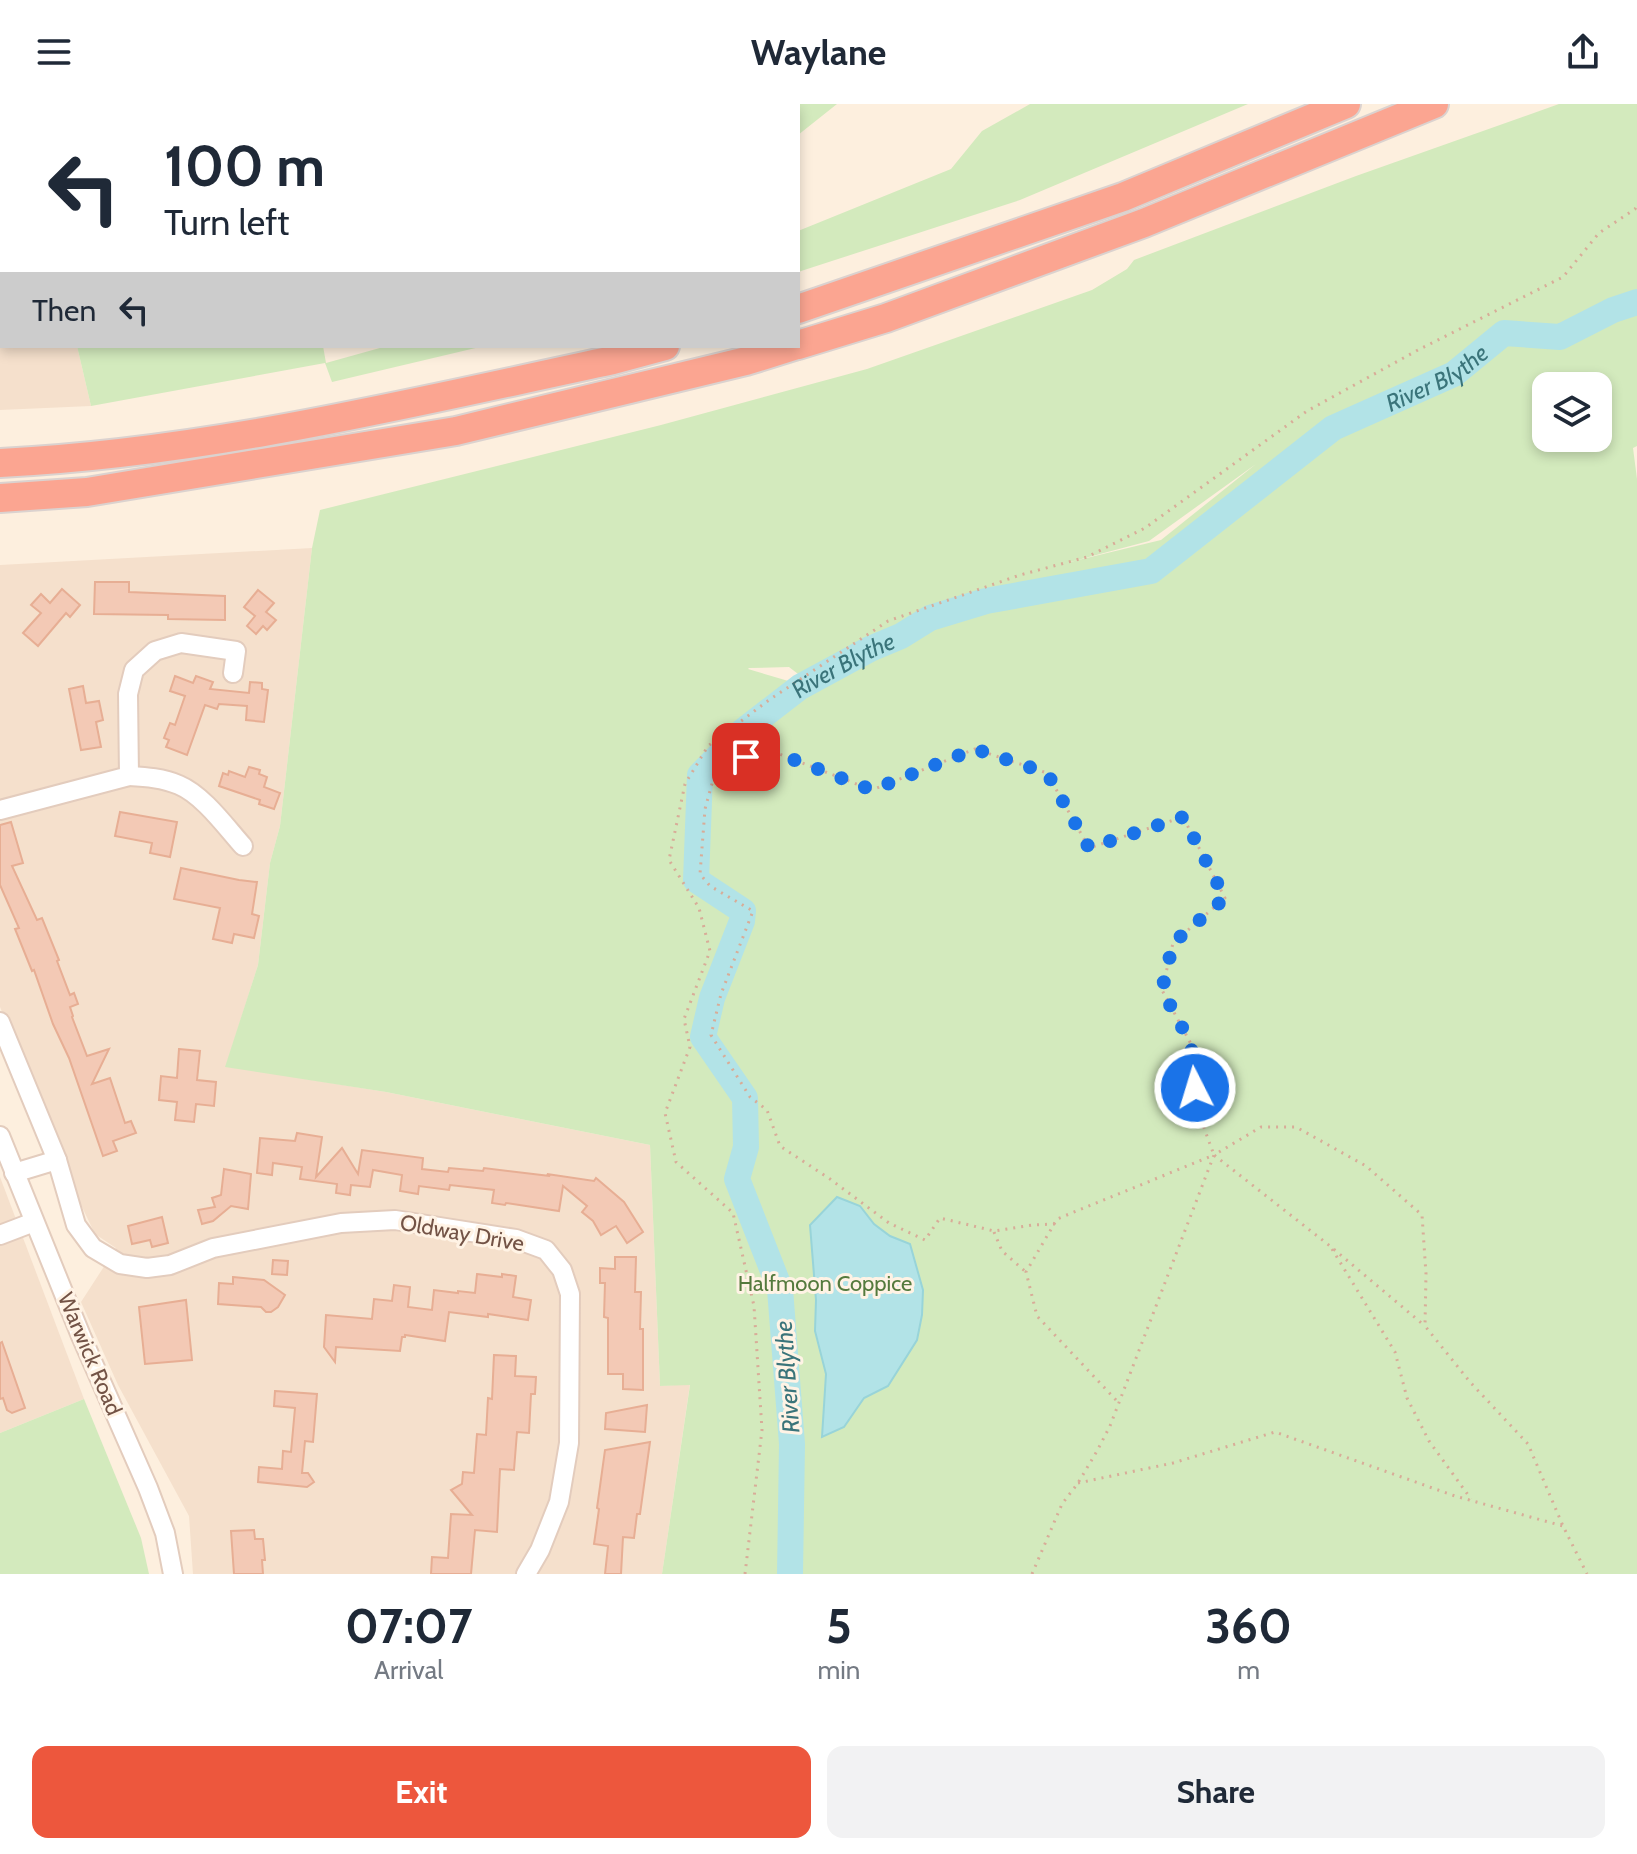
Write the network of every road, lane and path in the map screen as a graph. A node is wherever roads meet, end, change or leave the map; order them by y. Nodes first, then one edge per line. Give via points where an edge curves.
1 (1346, 104) edge
2 (1434, 104) edge
3 (1637, 205) edge
4 (800, 308) edge
5 (800, 344) edge
6 (658, 348) edge
7 (787, 348) edge
8 (220, 440) junction
9 (0, 452) edge
10 (0, 463) edge
11 (36, 496) junction
12 (0, 498) edge
13 (0, 505) edge
14 (233, 673) dead end
15 (129, 776) junction
16 (0, 810) edge
17 (243, 846) dead end
18 (0, 1022) edge
19 (0, 1136) edge
20 (1214, 1155) junction
21 (57, 1160) junction
22 (14, 1173) junction
23 (34, 1222) junction
24 (1055, 1224) dead end
25 (994, 1231) junction
26 (0, 1235) edge
27 (1330, 1246) junction
28 (1026, 1272) junction
29 (1425, 1326) junction
30 (1116, 1400) dead end
31 (1078, 1483) junction
32 (1472, 1501) junction
33 (1563, 1526) junction
34 (173, 1574) edge
35 (526, 1574) edge
36 (745, 1574) edge
37 (1032, 1574) edge
38 (1587, 1574) edge

1 - 4 highway via 1123,197
2 - 5 highway via 1144,223 886,318
3 - 36 path via 1599,233 1563,277 1307,411 1145,528 1087,557 888,621 708,746 685,784 669,860 699,908 710,951 684,1019 690,1047 665,1113 676,1162 733,1213 754,1306 762,1430
6 - 8 highway
7 - 11 highway via 456,431
8 - 9 highway
8 - 10 highway
11 - 12 highway
11 - 13 highway
14 - 15 street via 236,651 181,643 155,651 134,670 128,694
15 - 16 street
15 - 17 street via 181,785
18 - 21 street
19 - 22 street, Warwick Road
20 - 25 path via 1197,1109 1191,1044 1162,990 1173,943 1225,898 1183,817 1089,848 1047,773 975,749 872,790 774,752 718,762 705,809 700,874 710,886 753,911 711,1035 750,1097 767,1110 780,1146 889,1223 925,1240 940,1218
20 - 27 path
20 - 28 path via 1057,1219
20 - 29 path via 1261,1127 1296,1127 1366,1166 1422,1215
20 - 31 path via 1110,1426
21 - 22 street
21 - 35 street, Oldway Drive via 76,1225 93,1248 120,1264 170,1265 213,1248 341,1223 395,1220 516,1239 546,1250 562,1270 570,1294 569,1443 559,1502
22 - 23 street, Warwick Road
23 - 26 street
23 - 34 street, Warwick Road via 148,1488
24 - 25 path
25 - 28 path via 1002,1251
27 - 29 path
27 - 32 path via 1395,1352 1407,1398 1429,1441
28 - 30 path via 1037,1316
29 - 33 path via 1528,1444
31 - 32 path via 1173,1463 1275,1432
31 - 37 path via 1062,1504
32 - 33 path
33 - 38 path

